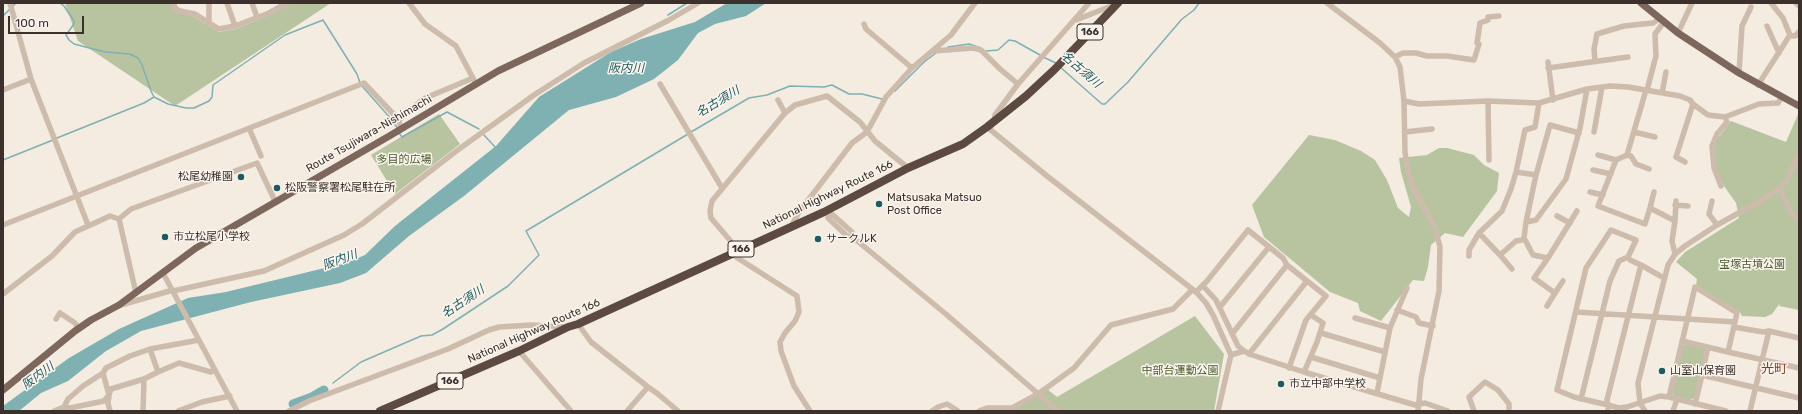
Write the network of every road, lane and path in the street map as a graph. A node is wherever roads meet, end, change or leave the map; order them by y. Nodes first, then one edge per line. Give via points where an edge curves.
1 (10, 3) edge
2 (174, 3) edge
3 (209, 3) edge
4 (228, 3) edge
5 (252, 3) edge
6 (287, 3) edge
7 (409, 3) edge
8 (641, 3) edge
9 (698, 3) edge
10 (976, 3) edge
11 (1089, 3) edge
12 (1118, 3) edge
13 (1327, 3) edge
14 (1641, 3) edge
15 (1692, 3) edge
16 (1771, 3) edge
17 (1796, 3) edge
18 (630, 6) edge
19 (1799, 6) edge
20 (1751, 7) dead end
21 (1498, 16) dead end
22 (257, 17) junction
23 (1662, 20) junction
24 (1074, 21) junction
25 (209, 23) junction
26 (864, 24) dead end
27 (235, 26) junction
28 (1767, 26) dead end
29 (1799, 32) edge
30 (1678, 33) junction
31 (1790, 36) junction
32 (934, 51) junction
33 (1779, 53) junction
34 (1395, 56) junction
35 (1628, 57) dead end
36 (1595, 61) junction
37 (912, 68) junction
38 (1666, 72) dead end
39 (1739, 73) junction
40 (31, 79) junction
41 (474, 81) junction
42 (660, 84) dead end
43 (1018, 84) junction
44 (1758, 84) junction
45 (1602, 87) junction
46 (1587, 89) junction
47 (3, 90) edge
48 (1646, 90) junction
49 (1662, 93) junction
50 (1782, 97) junction
51 (778, 100) dead end
52 (1553, 100) junction
53 (1404, 101) junction
54 (1488, 102) junction
55 (1539, 103) junction
56 (1693, 104) junction
57 (1799, 106) edge
58 (785, 112) junction
59 (1725, 117) junction
60 (399, 120) junction
61 (990, 124) junction
62 (250, 128) junction
63 (1432, 129) dead end
64 (399, 131) junction
65 (867, 132) junction
66 (1405, 132) junction
67 (1594, 132) dead end
68 (1634, 132) junction
69 (1579, 133) junction
70 (1655, 137) dead end
71 (1799, 154) edge
72 (1598, 155) dead end
73 (1627, 155) junction
74 (261, 156) dead end
75 (1489, 160) dead end
76 (1616, 160) junction
77 (1684, 162) dead end
78 (908, 168) junction
79 (1649, 169) dead end
80 (1593, 170) dead end
81 (1516, 172) junction
82 (1611, 174) junction
83 (1536, 175) junction
84 (1721, 186) dead end
85 (722, 188) junction
86 (1780, 188) junction
87 (1590, 192) dead end
88 (1654, 192) dead end
89 (1602, 195) junction
90 (76, 196) junction
91 (275, 201) junction
92 (1712, 201) dead end
93 (1688, 206) dead end
94 (1650, 208) junction
95 (1577, 211) dead end
96 (827, 213) junction
97 (1557, 216) dead end
98 (119, 219) junction
99 (1799, 220) edge
100 (1675, 221) junction
101 (1526, 222) junction
102 (1570, 223) junction
103 (3, 225) edge
104 (88, 225) junction
105 (792, 225) junction
106 (1717, 225) junction
107 (1479, 233) junction
108 (1524, 238) junction
109 (1268, 247) junction
110 (737, 251) junction
111 (1675, 254) junction
112 (1500, 255) junction
113 (1469, 256) dead end
114 (1628, 257) junction
115 (1548, 258) junction
116 (1287, 265) junction
117 (1641, 265) junction
118 (1512, 269) dead end
119 (163, 273) junction
120 (1664, 278) junction
121 (1307, 281) junction
122 (1563, 281) dead end
123 (1203, 286) junction
124 (1406, 288) dead end
125 (173, 291) junction
126 (1194, 291) junction
127 (136, 293) junction
128 (1555, 293) junction
129 (3, 294) edge
130 (119, 305) junction
131 (1547, 306) dead end
132 (1220, 307) junction
133 (1397, 310) junction
134 (1576, 312) junction
135 (1602, 314) junction
136 (1311, 315) junction
137 (1628, 316) junction
138 (1654, 317) junction
139 (1355, 318) dead end
140 (56, 319) dead end
141 (1687, 320) junction
142 (578, 324) junction
143 (1735, 325) junction
144 (568, 326) junction
145 (1433, 326) junction
146 (1390, 328) junction
147 (79, 329) junction
148 (1769, 331) junction
149 (1321, 333) junction
150 (1232, 334) junction
151 (1799, 338) edge
152 (200, 340) junction
153 (1682, 341) junction
154 (1708, 347) junction
155 (150, 349) junction
156 (519, 351) junction
157 (1246, 352) junction
158 (1385, 352) junction
159 (1728, 352) junction
160 (1231, 355) junction
161 (1311, 357) junction
162 (1762, 360) junction
163 (1289, 368) junction
164 (1799, 368) edge
165 (214, 370) junction
166 (103, 372) junction
167 (158, 372) junction
168 (1304, 372) junction
169 (1702, 375) junction
170 (1380, 378) junction
171 (144, 379) junction
172 (648, 387) junction
173 (1756, 388) junction
174 (3, 390) edge
175 (1377, 393) junction
176 (1038, 394) junction
177 (109, 395) junction
178 (230, 396) junction
179 (1668, 397) junction
180 (1799, 398) edge
181 (1581, 399) junction
182 (1676, 399) junction
183 (1640, 403) junction
184 (1419, 404) junction
185 (1695, 404) junction
186 (1608, 408) edge
187 (68, 409) edge
188 (54, 411) edge
189 (110, 411) edge
190 (143, 411) edge
191 (178, 411) edge
192 (237, 411) edge
193 (289, 411) edge
194 (380, 411) edge
195 (571, 411) edge
196 (627, 411) edge
197 (678, 411) edge
198 (810, 411) edge
199 (932, 411) edge
200 (958, 411) edge
201 (979, 411) edge
202 (1058, 411) edge
203 (1218, 411) edge
204 (1418, 411) edge
205 (1448, 411) edge
206 (1474, 411) edge
207 (1509, 411) edge
208 (1645, 411) edge
209 (1673, 411) edge
210 (1726, 411) edge
211 (1750, 411) edge

1 - 40 street
2 - 25 street via 175,10 195,14
3 - 25 street
4 - 27 street
5 - 22 street
6 - 22 street
7 - 41 street via 425,24 456,46
8 - 18 main road, Route Tsujiwara-Nishimachi
9 - 125 street via 584,63 534,95 344,235 264,271
10 - 32 street
11 - 24 street
12 - 24 street
12 - 61 highway, National Highway Route 166 / 166 via 1054,70
13 - 34 street
14 - 23 main road
15 - 30 street
16 - 31 street via 1783,18
17 - 19 street
18 - 41 main road, Route Tsujiwara-Nishimachi
20 - 39 street via 1742,26
21 - 34 street via 1488,17 1488,20 1480,23 1477,43 1479,44 1474,60 1416,53
22 - 27 street
23 - 30 main road
23 - 36 street via 1624,26 1597,34
23 - 48 street via 1655,34 1656,56
24 - 43 street
25 - 27 street via 219,28
26 - 37 street via 866,29
28 - 33 street
29 - 31 street via 1795,36
30 - 39 main road
31 - 33 street
32 - 37 street
32 - 43 street via 973,48 981,50
33 - 44 street
34 - 53 street via 1400,67
35 - 36 street
36 - 52 street via 1548,65
37 - 65 street via 885,99
38 - 49 street
39 - 44 main road
40 - 47 street
40 - 90 street
41 - 60 street via 423,99
41 - 64 main road, Route Tsujiwara-Nishimachi
42 - 85 street
43 - 61 street
44 - 50 main road
45 - 46 street
45 - 48 street
45 - 67 street
46 - 52 street
46 - 69 street
48 - 49 street
48 - 68 street
49 - 56 street via 1680,96
50 - 57 main road
50 - 59 street via 1778,103 1759,104
51 - 58 street
52 - 55 street
53 - 54 street via 1437,104
53 - 66 street
54 - 55 street
54 - 75 street
55 - 81 street via 1535,127 1525,130
56 - 59 street via 1708,115
56 - 77 street via 1676,157
58 - 65 street via 795,104 827,96 860,122
58 - 85 street
59 - 84 street via 1727,122 1717,134 1712,146 1714,168
60 - 62 street via 364,83
60 - 64 street
61 - 78 highway, National Highway Route 166 / 166 via 963,144
61 - 126 street via 1007,145
62 - 74 street
62 - 90 street
63 - 66 street
64 - 91 main road, Route Tsujiwara-Nishimachi
65 - 78 street via 875,142
65 - 105 street via 852,144 799,212
66 - 145 street via 1408,172 1413,187 1435,228 1440,248 1439,291
68 - 70 street
68 - 73 street
69 - 83 street via 1550,125
69 - 101 street via 1566,179 1536,220
71 - 86 street via 1787,180
72 - 76 street
73 - 76 street
73 - 79 street via 1631,156 1636,164
76 - 82 street
78 - 96 highway, National Highway Route 166 / 166
80 - 82 street
81 - 83 street
81 - 107 street via 1502,210
82 - 89 street
83 - 101 street
85 - 110 street via 712,202 711,218
86 - 99 street via 1791,213
86 - 106 street
87 - 89 street
88 - 94 street
89 - 94 street via 1598,206 1645,224
90 - 103 street
90 - 104 street
91 - 98 street via 257,163 131,209
91 - 119 main road, Route Tsujiwara-Nishimachi via 196,248
92 - 106 street via 1709,214
93 - 100 street via 1675,203
94 - 100 street
95 - 102 street
96 - 105 highway, National Highway Route 166 / 166
96 - 176 street via 833,215 855,238
97 - 102 street
98 - 104 street via 110,216
98 - 127 street
100 - 111 street via 1672,241
101 - 108 street
102 - 115 street
104 - 129 street via 75,232 52,256
105 - 110 highway, National Highway Route 166 / 166
106 - 111 street
107 - 112 street
107 - 113 street via 1469,250
108 - 112 street via 1516,241
108 - 115 street via 1533,255
109 - 116 street via 1283,258
109 - 123 street via 1248,230
109 - 132 street
110 - 142 highway, National Highway Route 166 / 166
110 - 198 street via 736,257 797,296 799,312 780,342 780,351 794,386
111 - 120 street
112 - 118 street
114 - 117 street
114 - 134 street via 1636,240 1611,230 1586,268
114 - 135 street via 1619,261 1610,281
115 - 128 street via 1534,278
116 - 121 street
116 - 150 street
117 - 120 street
117 - 137 street
119 - 125 street
119 - 127 main road, Route Tsujiwara-Nishimachi
120 - 138 street
121 - 136 street via 1326,296
121 - 157 street
122 - 128 street
123 - 126 street
123 - 132 street
124 - 133 street
125 - 130 street
125 - 152 street
126 - 160 street via 1210,310
126 - 176 street via 1172,309 1111,325 1074,368
127 - 130 main road, Route Tsujiwara-Nishimachi
128 - 131 street
130 - 147 main road, Route Tsujiwara-Nishimachi
132 - 150 street
133 - 145 street via 1416,317 1419,323
133 - 146 street
134 - 135 street
134 - 181 street via 1557,390
135 - 137 street
135 - 181 street
136 - 149 street via 1323,323
136 - 163 street via 1306,320
137 - 138 street
137 - 186 street via 1607,400
138 - 141 street
138 - 183 street via 1638,383
139 - 146 street
140 - 147 street via 60,313 75,323
141 - 143 street
141 - 143 street via 1695,287 1738,313
141 - 153 street
142 - 144 highway, National Highway Route 166 / 166
142 - 172 street via 591,342
143 - 148 street
143 - 159 street
144 - 156 highway, National Highway Route 166 / 166
144 - 193 street via 531,325 489,330 448,349 309,401
145 - 184 street via 1421,380
146 - 158 street
147 - 174 main road, Route Tsujiwara-Nishimachi
148 - 151 street
148 - 162 street
149 - 158 street
149 - 161 street
150 - 157 street via 1238,346
152 - 155 street
152 - 165 street
153 - 154 street
153 - 179 street
154 - 159 street
154 - 169 street
155 - 166 street via 130,356
155 - 167 street
156 - 194 highway, National Highway Route 166 / 166
156 - 195 street
157 - 160 street
157 - 163 street
158 - 170 street
159 - 162 street
160 - 203 street
161 - 168 street
161 - 170 street
162 - 164 street
162 - 173 street
163 - 168 street
165 - 167 street via 211,372 179,363
165 - 178 street
166 - 177 street
166 - 187 street via 68,399
167 - 171 street
168 - 175 street
169 - 173 street
169 - 185 street
170 - 175 street
171 - 177 street via 112,389
171 - 190 street
172 - 196 street
172 - 197 street
173 - 180 street
173 - 211 street
175 - 184 street
176 - 201 street via 1012,408 987,408
176 - 202 street
177 - 187 street via 104,402
177 - 189 street
178 - 191 street
178 - 192 street
179 - 182 street
179 - 183 street via 1656,397
181 - 186 street
182 - 185 street
182 - 209 street
183 - 186 street
183 - 208 street
184 - 204 street
184 - 205 street via 1425,403
185 - 210 street
187 - 188 street
199 - 200 street via 947,404
206 - 207 street via 1469,397 1485,382 1498,390 1509,404

